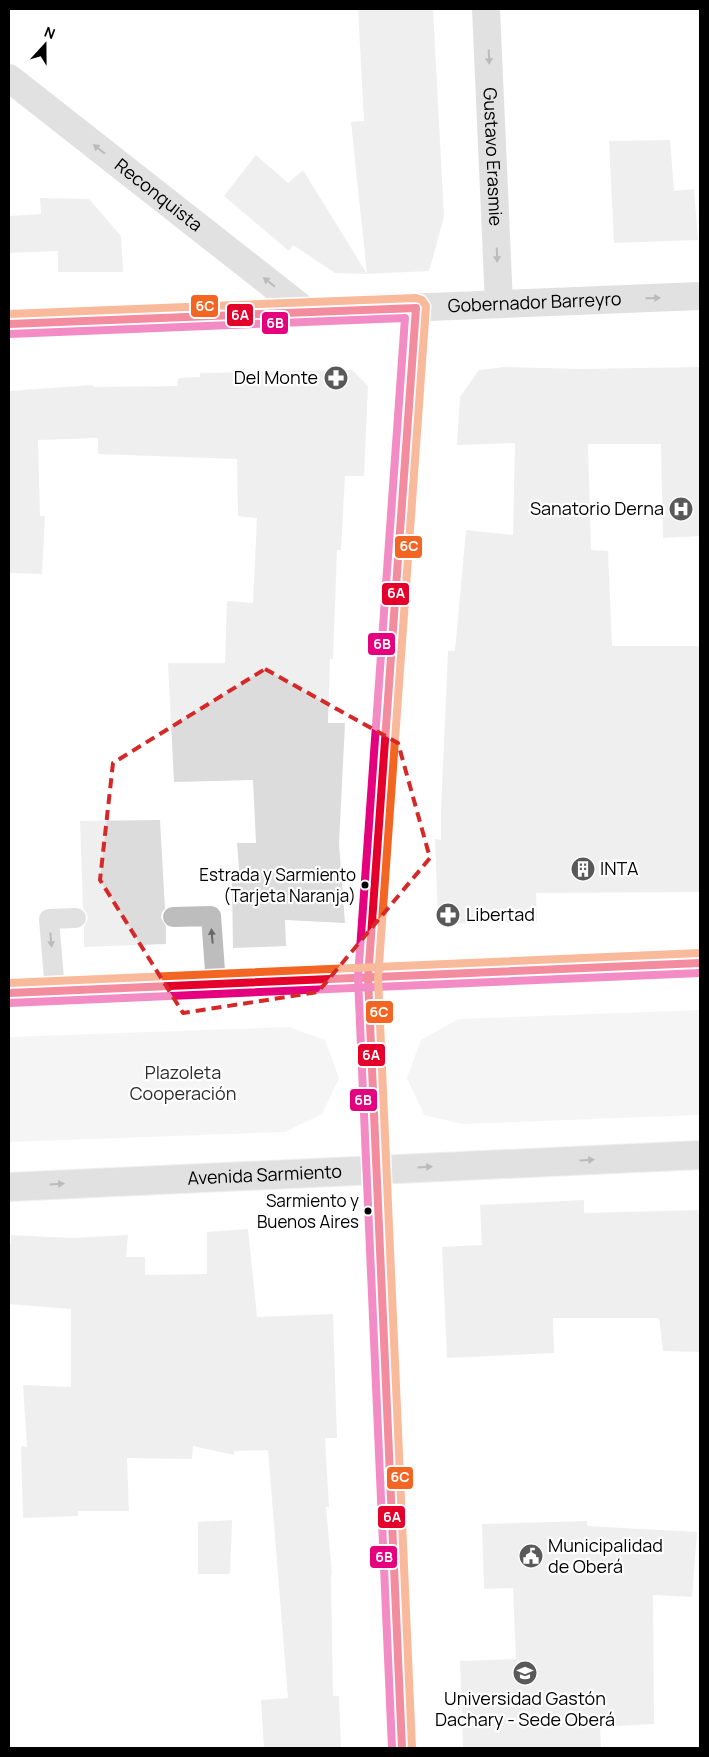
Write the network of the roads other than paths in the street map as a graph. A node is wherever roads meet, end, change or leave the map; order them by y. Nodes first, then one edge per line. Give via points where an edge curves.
1 (486, 9) edge
2 (9, 78) edge
3 (700, 296) edge
4 (499, 304) junction
5 (416, 308) junction
6 (307, 312) junction
7 (9, 324) edge
8 (173, 917) dead end
9 (76, 918) dead end
10 (700, 963) edge
11 (368, 978) junction
12 (216, 985) junction
13 (55, 991) junction
14 (9, 993) edge
15 (700, 1154) edge
16 (376, 1169) junction
17 (9, 1187) edge
18 (402, 1748) edge

1 -> 4 street, Gustavo Erasmie
6 -> 2 street, Reconquista
4 -> 3 street, Gobernador Barreyro
4 - 5 street, Gobernador Barreyro
5 - 6 street, Gobernador Barreyro
5 - 11 street
6 - 7 street, Gobernador Barreyro
12 -> 8 lane via 211,916
9 -> 13 lane via 49,918
10 - 11 street
11 - 12 street
11 - 16 street
12 - 13 street
13 - 14 street
16 -> 15 street, Avenida Sarmiento
17 -> 16 street, Avenida Sarmiento
16 - 18 street

